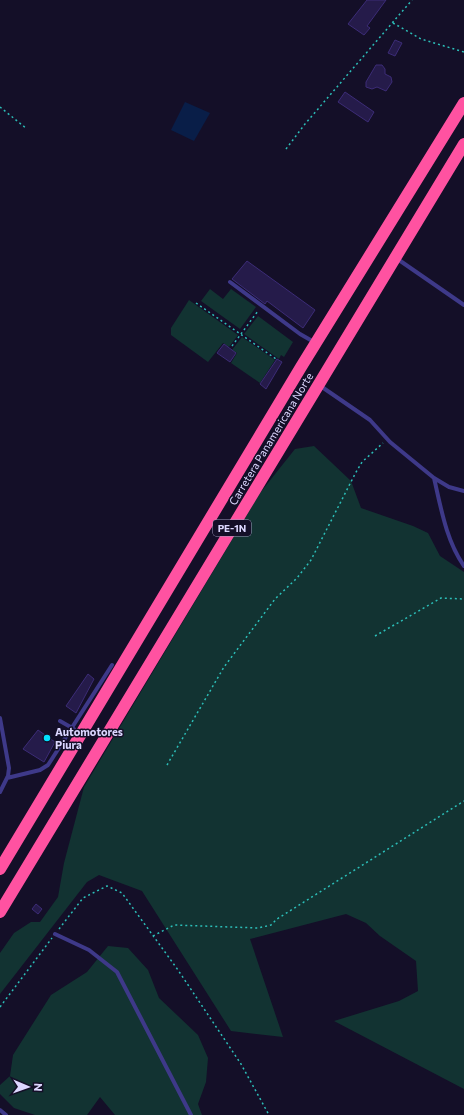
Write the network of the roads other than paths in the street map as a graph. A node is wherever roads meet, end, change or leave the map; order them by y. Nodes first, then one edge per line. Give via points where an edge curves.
1 (464, 103) edge
2 (464, 144) edge
3 (395, 258) junction
4 (230, 282) dead end
5 (464, 305) edge
6 (316, 343) junction
7 (319, 385) junction
8 (434, 478) junction
9 (464, 491) edge
10 (464, 566) edge
11 (112, 666) dead end
12 (0, 718) edge
13 (60, 721) dead end
14 (77, 731) junction
15 (7, 778) junction
16 (0, 792) edge
17 (0, 869) edge
18 (0, 912) edge
19 (55, 934) road end
20 (0, 1110) edge
21 (6, 1115) edge
22 (191, 1115) edge

1 - 6 highway, Carretera Panamericana Norte / PE-1N
2 - 3 highway, Carretera Panamericana Norte / PE-1N
3 - 5 lane
3 - 7 highway, Carretera Panamericana Norte / PE-1N
4 - 6 lane
6 - 14 highway, Carretera Panamericana Norte / PE-1N
7 - 8 lane via 370,420 387,439
7 - 18 highway, Carretera Panamericana Norte / PE-1N
8 - 9 lane via 449,487
8 - 10 lane via 451,542
11 - 14 lane
12 - 15 lane via 9,768
13 - 14 lane
14 - 15 lane via 48,765 40,770
14 - 17 highway, Carretera Panamericana Norte / PE-1N
15 - 16 lane
19 - 22 lane via 89,950 117,972
20 - 21 lane

